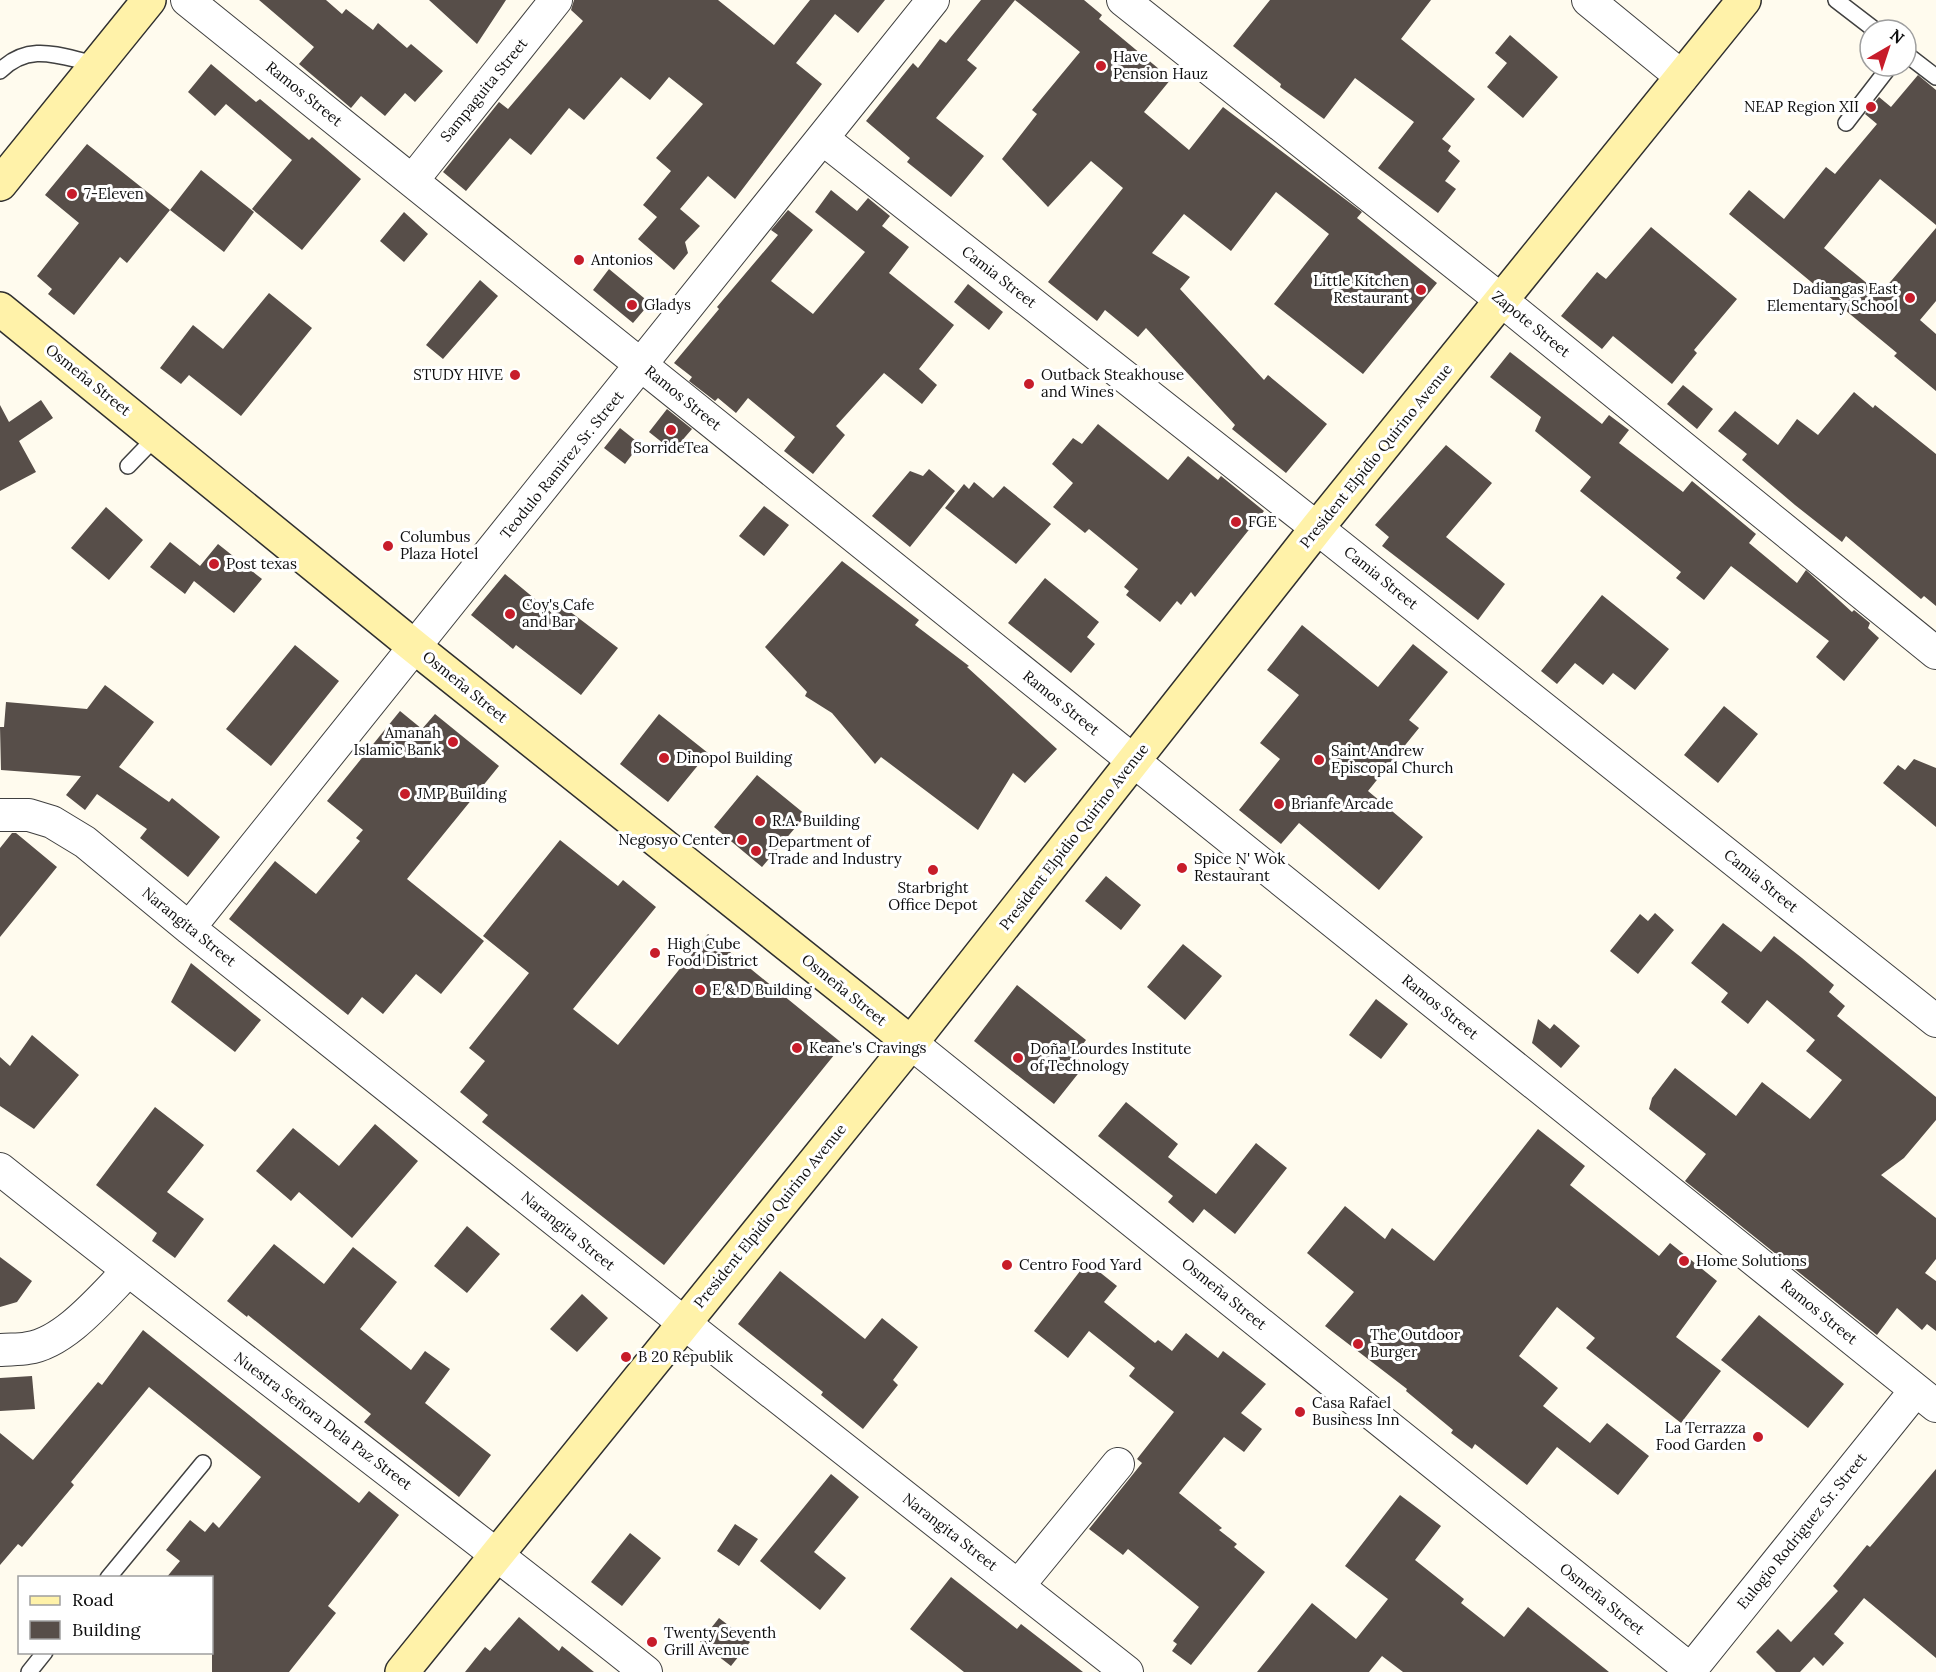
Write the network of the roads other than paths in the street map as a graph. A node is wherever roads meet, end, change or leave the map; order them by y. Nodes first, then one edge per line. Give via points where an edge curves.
1 (149, 0) edge
2 (187, 0) edge
3 (556, 0) edge
4 (933, 0) edge
5 (1123, 0) edge
6 (1588, 0) edge
7 (1744, 0) edge
8 (1836, 0) edge
9 (1859, 18) edge
10 (1918, 63) edge
11 (97, 64) junction
12 (0, 71) edge
13 (1682, 77) junction
14 (1936, 77) edge
15 (1881, 78) edge
16 (1846, 123) dead end
17 (823, 139) junction
18 (412, 181) junction
19 (0, 184) edge
20 (1501, 300) junction
21 (0, 309) edge
22 (642, 365) junction
23 (157, 436) junction
24 (128, 466) dead end
25 (1317, 528) junction
26 (416, 648) junction
27 (1936, 653) edge
28 (1134, 761) junction
29 (0, 815) edge
30 (189, 928) junction
31 (1936, 1021) edge
32 (911, 1043) junction
33 (0, 1169) edge
34 (128, 1271) junction
35 (684, 1323) junction
36 (0, 1350) edge
37 (1926, 1398) edge
38 (203, 1463) dead end
39 (1118, 1464) dead end
40 (496, 1553) junction
41 (110, 1576) edge
42 (1018, 1586) junction
43 (44, 1654) edge
44 (1690, 1671) edge
45 (29, 1672) edge
46 (402, 1672) edge
47 (646, 1672) edge
48 (1127, 1672) edge

1 - 11 street
2 - 18 street, Ramos Street
3 - 18 street, Sampaguita Street
4 - 17 street, Teodulo Ramirez Sr. Street
5 - 20 street, Zapote Street
6 - 13 street
7 - 13 street, President Elpidio Quirino Avenue
8 - 9 lane
10 - 14 lane
11 - 12 lane via 33,52 12,59
11 - 19 street
13 - 20 street, President Elpidio Quirino Avenue
15 - 16 lane
17 - 22 street, Teodulo Ramirez Sr. Street
17 - 25 street, Camia Street
18 - 22 street, Ramos Street
20 - 25 street, President Elpidio Quirino Avenue
20 - 27 street, Zapote Street
21 - 23 street, Osmeña Street
22 - 26 street, Teodulo Ramirez Sr. Street
22 - 28 street, Ramos Street
23 - 24 lane
23 - 26 street, Osmeña Street
25 - 28 street, President Elpidio Quirino Avenue
25 - 31 street, Camia Street
26 - 30 street, Teodulo Ramirez Sr. Street
26 - 32 street, Osmeña Street
28 - 32 street, President Elpidio Quirino Avenue
28 - 37 street, Ramos Street
29 - 30 street, Narangita Street via 29,815 70,830
30 - 35 street, Narangita Street
32 - 35 street, President Elpidio Quirino Avenue
32 - 44 street, Osmeña Street
33 - 34 street, Nuestra Señora Dela Paz Street
34 - 36 street via 56,1337 30,1348
34 - 40 street, Nuestra Señora Dela Paz Street
35 - 40 street, President Elpidio Quirino Avenue
35 - 42 street, Narangita Street
37 - 44 street, Eulogio Rodriguez Sr. Street
38 - 41 lane
39 - 42 street
40 - 46 street, President Elpidio Quirino Avenue
40 - 47 street, Nuestra Señora Dela Paz Street
42 - 48 street, Narangita Street
43 - 45 lane

